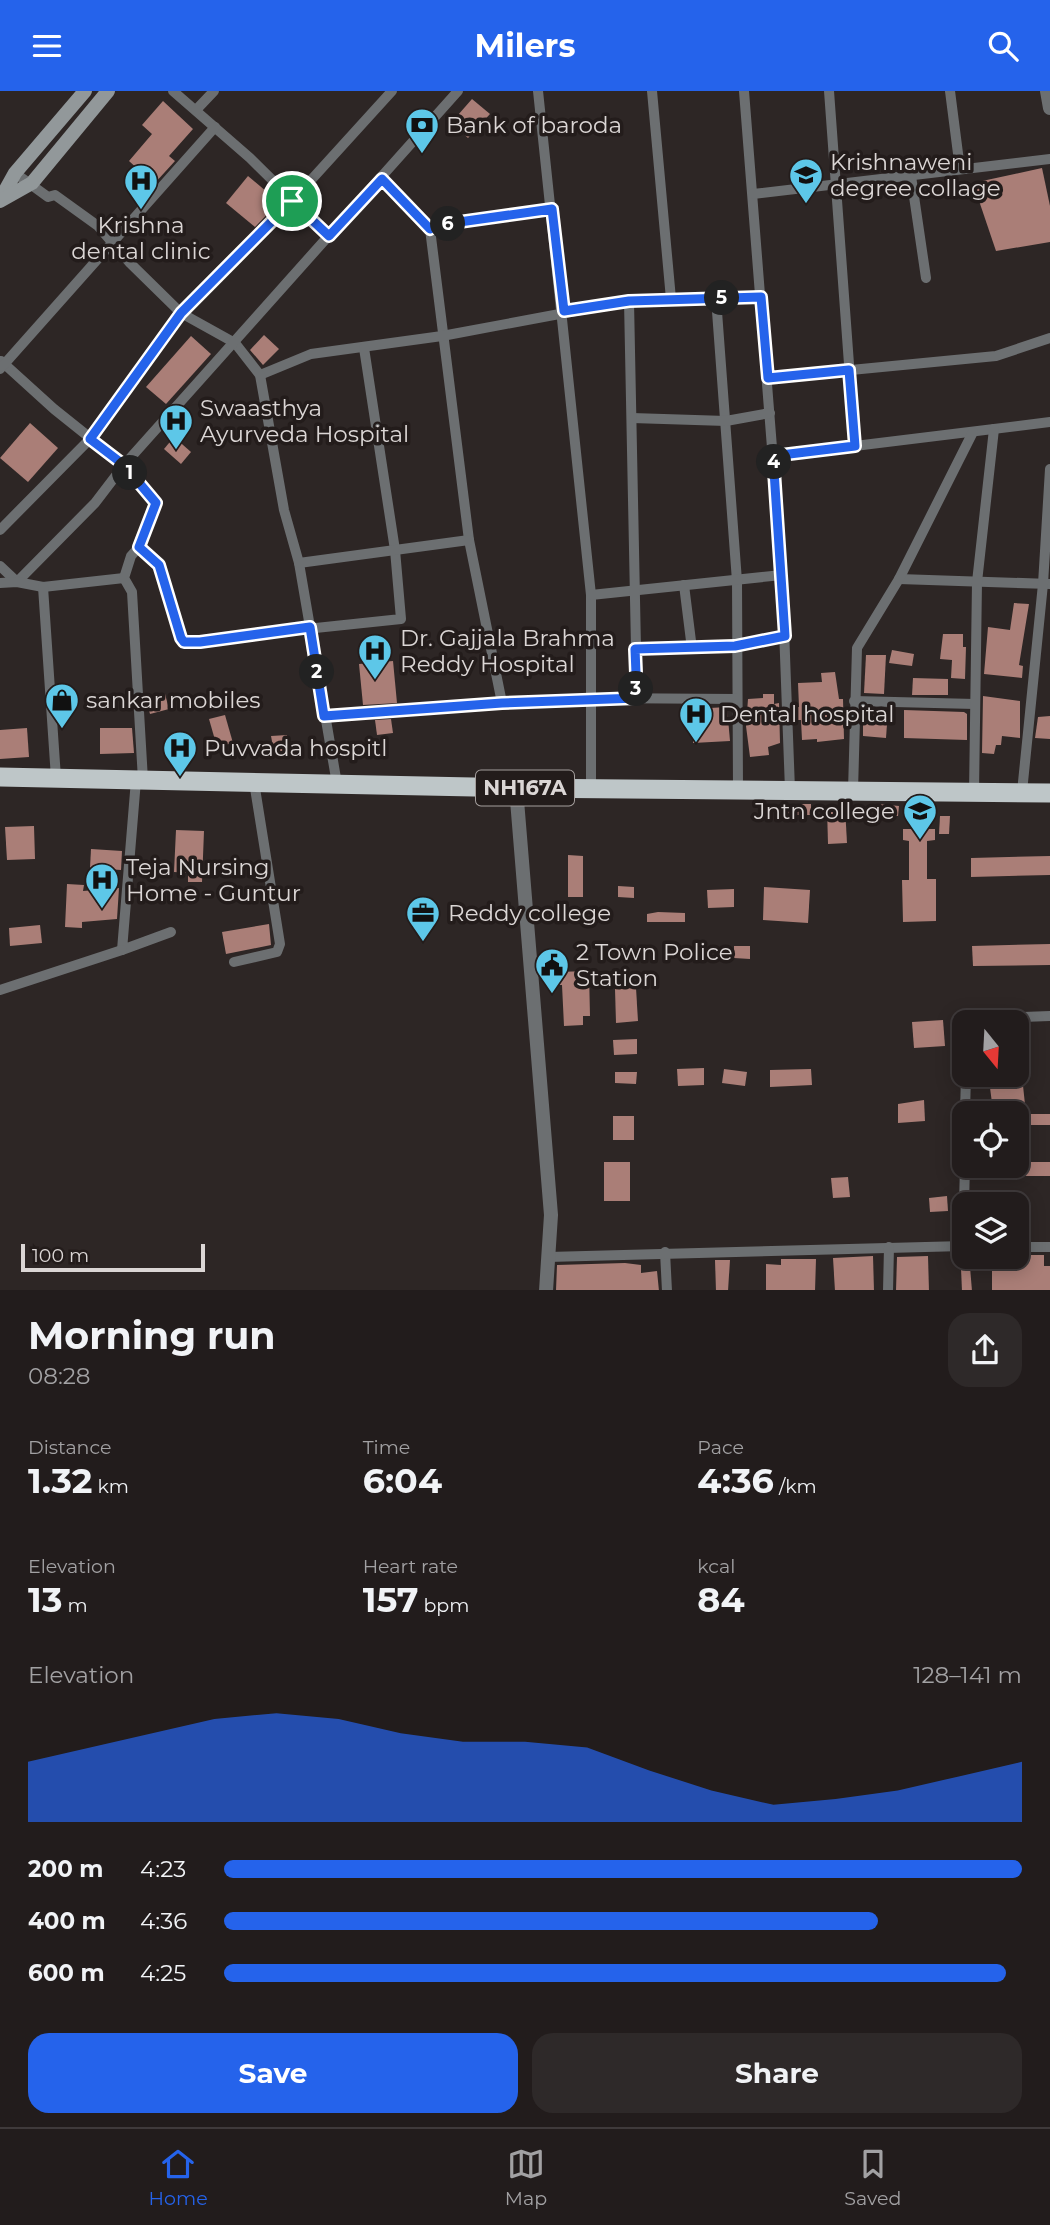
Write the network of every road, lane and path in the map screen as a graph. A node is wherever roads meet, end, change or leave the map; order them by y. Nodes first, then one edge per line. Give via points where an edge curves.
1 (85, 91) edge
2 (108, 91) edge
3 (173, 91) edge
4 (214, 91) edge
5 (392, 91) edge
6 (458, 91) edge
7 (538, 91) edge
8 (652, 91) edge
9 (744, 91) edge
10 (828, 91) edge
11 (950, 91) edge
12 (1047, 91) edge
13 (1050, 108) edge
14 (196, 110) junction
15 (215, 127) junction
16 (1050, 159) edge
17 (960, 169) junction
18 (15, 173) junction
19 (911, 176) junction
20 (382, 179) junction
21 (32, 183) junction
22 (836, 184) junction
23 (752, 194) junction
24 (0, 201) edge
25 (292, 201) junction
26 (552, 209) junction
27 (430, 229) junction
28 (329, 236) junction
29 (113, 243) junction
30 (926, 278) dead end
31 (761, 297) junction
32 (716, 298) junction
33 (671, 299) junction
34 (629, 301) junction
35 (564, 311) junction
36 (181, 313) junction
37 (442, 336) junction
38 (1050, 338) edge
39 (236, 343) junction
40 (364, 348) junction
41 (2, 364) edge
42 (849, 370) junction
43 (260, 375) junction
44 (768, 378) junction
45 (770, 413) junction
46 (632, 418) junction
47 (726, 421) junction
48 (1050, 422) edge
49 (994, 429) junction
50 (973, 432) junction
51 (90, 439) junction
52 (855, 446) junction
53 (773, 456) junction
54 (124, 465) junction
55 (1050, 469) edge
56 (0, 530) edge
57 (469, 540) junction
58 (139, 547) junction
59 (395, 550) junction
60 (299, 563) junction
61 (0, 566) edge
62 (782, 575) junction
63 (124, 579) junction
64 (899, 579) junction
65 (737, 580) junction
66 (18, 582) junction
67 (977, 582) junction
68 (0, 583) edge
69 (1046, 584) edge
70 (684, 585) junction
71 (43, 587) junction
72 (633, 590) junction
73 (591, 595) junction
74 (310, 627) junction
75 (785, 636) junction
76 (735, 646) junction
77 (635, 649) junction
78 (692, 649) junction
79 (592, 698) junction
80 (637, 698) junction
81 (737, 699) junction
82 (854, 701) junction
83 (502, 703) junction
84 (975, 704) junction
85 (324, 716) junction
86 (0, 776) edge
87 (56, 778) junction
88 (140, 780) junction
89 (254, 782) junction
90 (337, 784) junction
91 (516, 788) junction
92 (591, 789) junction
93 (738, 789) junction
94 (790, 790) junction
95 (853, 791) junction
96 (1022, 792) junction
97 (974, 793) junction
98 (1050, 793) edge
99 (171, 932) dead end
100 (121, 950) junction
101 (234, 962) dead end
102 (0, 990) edge
103 (1050, 1016) edge
104 (1029, 1017) edge
105 (952, 1246) edge
106 (889, 1247) junction
107 (1029, 1247) edge
108 (1050, 1247) edge
109 (665, 1252) junction
110 (548, 1257) junction
111 (546, 1290) edge
112 (667, 1290) edge
113 (888, 1290) edge

1 - 18 main road
2 - 21 main road
3 - 14 street
4 - 14 street
5 - 25 street
6 - 20 street
7 - 26 street
8 - 33 street
9 - 23 street
10 - 22 street
11 - 17 street
12 - 13 street
14 - 15 street
15 - 25 street
15 - 29 street
16 - 17 street
17 - 19 street
18 - 21 street
18 - 24 main road
19 - 22 street
19 - 30 street
20 - 27 street
20 - 28 street
21 - 24 main road
21 - 29 street via 98,226
22 - 23 street
22 - 42 street
23 - 31 street
25 - 28 street
25 - 36 street
26 - 27 street
26 - 35 street
27 - 37 street
28 - 39 street
29 - 36 street
29 - 41 street
31 - 32 street
31 - 44 street
32 - 33 street
32 - 47 street
33 - 34 street
34 - 35 street
34 - 46 street
35 - 37 street
35 - 73 street
36 - 39 street
36 - 51 street
37 - 40 street
37 - 57 street
38 - 42 street via 996,356
39 - 43 street
39 - 54 street
40 - 43 street via 311,354
40 - 59 street
41 - 51 street
42 - 44 street
42 - 52 street
43 - 60 street via 284,510
44 - 45 street
45 - 47 street
45 - 53 street
46 - 47 street
46 - 72 street
47 - 65 street
48 - 49 street
49 - 50 street
49 - 67 street
50 - 52 street
50 - 64 street
51 - 54 street
51 - 56 street
52 - 53 street
53 - 62 street
54 - 58 street via 156,503
54 - 66 street via 95,503
55 - 69 street
57 - 59 street
57 - 83 street
58 - 63 street
58 - 74 street via 159,565 184,642
59 - 60 street
59 - 74 street via 401,619
60 - 74 street
61 - 66 street
62 - 65 street
62 - 75 street
63 - 71 street
63 - 88 street via 132,592
64 - 67 street
64 - 82 street via 857,648
65 - 70 street
65 - 76 street
66 - 68 street
66 - 71 street
67 - 69 street
67 - 84 street
69 - 96 street
70 - 72 street
70 - 78 street
71 - 87 street
72 - 73 street
72 - 77 street
73 - 79 street
74 - 85 street
75 - 76 street
75 - 94 street
76 - 78 street
76 - 81 street
77 - 78 street
77 - 80 street
79 - 80 street
79 - 83 street
79 - 92 street
80 - 81 street
81 - 93 street
82 - 84 street
82 - 95 street
83 - 85 street
84 - 97 street
85 - 90 street
86 - 87 highway, NH167A
87 - 88 highway, NH167A
88 - 89 highway, NH167A
88 - 100 street
89 - 90 highway, NH167A
89 - 101 street via 280,944 277,952
90 - 91 highway, NH167A
91 - 92 highway, NH167A
91 - 110 street via 551,1216
92 - 93 highway, NH167A
93 - 94 highway, NH167A
94 - 95 highway, NH167A
95 - 97 highway, NH167A
96 - 97 highway, NH167A
96 - 98 highway, NH167A
99 - 100 street
100 - 102 street
103 - 104 street
105 - 106 street
106 - 109 street
106 - 113 street
107 - 108 street
109 - 110 street
109 - 112 street
110 - 111 street

